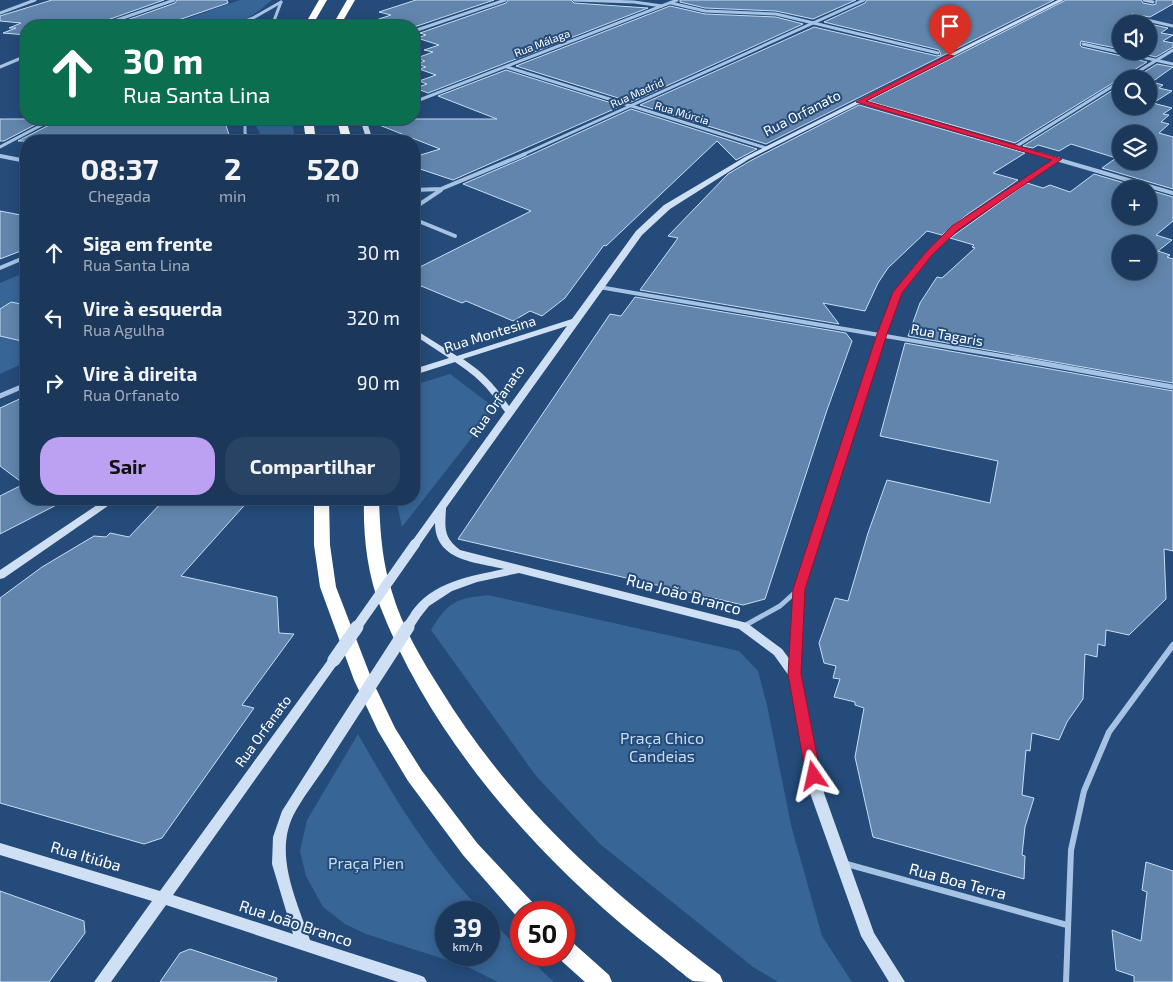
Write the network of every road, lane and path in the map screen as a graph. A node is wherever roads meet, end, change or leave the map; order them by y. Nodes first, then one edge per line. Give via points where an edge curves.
1 (35, 0) edge
2 (174, 0) edge
3 (323, 0) edge
4 (351, 0) edge
5 (504, 0) edge
6 (574, 0) edge
7 (677, 0) edge
8 (864, 0) edge
9 (1062, 0) edge
10 (1144, 0) edge
11 (282, 1) edge
12 (1153, 2) dead end
13 (670, 3) junction
14 (662, 6) junction
15 (0, 13) edge
16 (117, 20) edge
17 (248, 20) edge
18 (274, 20) edge
19 (311, 20) edge
20 (339, 20) edge
21 (1157, 22) edge
22 (814, 23) junction
23 (1173, 26) edge
24 (420, 29) edge
25 (1083, 44) dead end
26 (1112, 50) edge
27 (1173, 50) edge
28 (938, 53) dead end
29 (20, 59) edge
30 (1157, 59) edge
31 (1156, 60) joint
32 (1173, 64) edge
33 (0, 67) edge
34 (506, 67) junction
35 (1140, 70) edge
36 (1112, 87) edge
37 (420, 100) edge
38 (860, 102) junction
39 (631, 106) junction
40 (42, 125) edge
41 (23, 135) edge
42 (20, 136) edge
43 (0, 147) edge
44 (1014, 147) junction
45 (766, 148) junction
46 (0, 156) edge
47 (1058, 159) junction
48 (20, 160) edge
49 (441, 189) junction
50 (420, 190) edge
51 (1173, 193) edge
52 (420, 204) edge
53 (420, 222) edge
54 (454, 236) dead end
55 (20, 260) edge
56 (0, 268) edge
57 (599, 287) junction
58 (574, 321) junction
59 (882, 334) junction
60 (420, 335) edge
61 (455, 359) junction
62 (420, 370) edge
63 (20, 387) edge
64 (1173, 387) edge
65 (0, 396) edge
66 (509, 412) junction
67 (105, 505) edge
68 (321, 505) edge
69 (371, 505) edge
70 (441, 508) junction
71 (516, 569) junction
72 (0, 575) edge
73 (799, 589) junction
74 (742, 626) junction
75 (1173, 645) edge
76 (794, 674) junction
77 (0, 850) edge
78 (841, 863) junction
79 (161, 898) junction
80 (517, 901) edge
81 (1067, 925) junction
82 (304, 945) junction
83 (575, 959) edge
84 (102, 982) edge
85 (419, 982) edge
86 (601, 982) edge
87 (712, 982) edge
88 (897, 982) edge
89 (1066, 982) edge

1 - 15 street
2 - 16 street
3 - 19 highway
4 - 20 highway
5 - 24 street
6 - 14 street
7 - 13 street, Rua Málaga
8 - 22 street, Rua Madrid
9 - 38 main road, Rua Orfanato
10 - 12 street
11 - 17 street
11 - 18 street
13 - 14 street, Rua Málaga
13 - 22 street via 706,11 776,14
14 - 34 street, Rua Málaga
21 - 23 street
22 - 28 street
22 - 39 street, Rua Madrid
25 - 26 street
27 - 30 street
29 - 33 street
31 - 32 street
31 - 35 street
34 - 37 street, Rua Málaga
34 - 39 street, Rua Múrcia
36 - 44 street
38 - 44 street
38 - 45 main road, Rua Orfanato
39 - 45 street, Rua Múrcia
39 - 49 street, Rua Madrid
40 - 41 street
42 - 43 street
44 - 47 street
45 - 57 main road, Rua Orfanato via 667,207 639,233
46 - 48 street
47 - 51 street
47 - 59 street via 955,228 929,253 898,292
49 - 50 street, Rua Madrid
49 - 52 street
53 - 54 street
55 - 56 street
57 - 58 main road, Rua Orfanato
57 - 59 street, Rua Tagaris
58 - 61 main road, Rua Montesina
58 - 66 main road, Rua Orfanato
59 - 64 street, Rua Tagaris
59 - 73 street
60 - 61 main road
61 - 62 main road, Rua Montesina
61 - 66 main road via 479,374
63 - 65 street
66 - 70 main road, Rua Orfanato
67 - 72 main road
68 - 80 highway via 328,587 362,680 386,731 464,842
69 - 87 highway via 372,535 388,607 422,675 461,736 511,802 566,862 641,928
70 - 71 main road, Rua João Branco via 440,536 444,544 456,553
70 - 79 main road, Rua Orfanato, bridge
71 - 74 main road, Rua João Branco
71 - 82 main road, bridge via 465,582 429,599 287,815 280,836 279,864
73 - 74 street via 766,615
73 - 76 street
74 - 76 main road, Rua João Branco via 778,652
75 - 81 street via 1108,732 1084,791 1072,850
76 - 78 main road, Rua João Branco via 817,793
77 - 79 main road, Rua Itiúba via 123,884
78 - 81 street, Rua Boa Terra
78 - 88 main road, Rua João Branco via 868,936
79 - 82 main road, Rua João Branco
79 - 84 main road, Rua Orfanato
81 - 89 street
82 - 85 main road, Rua João Branco
83 - 86 highway

